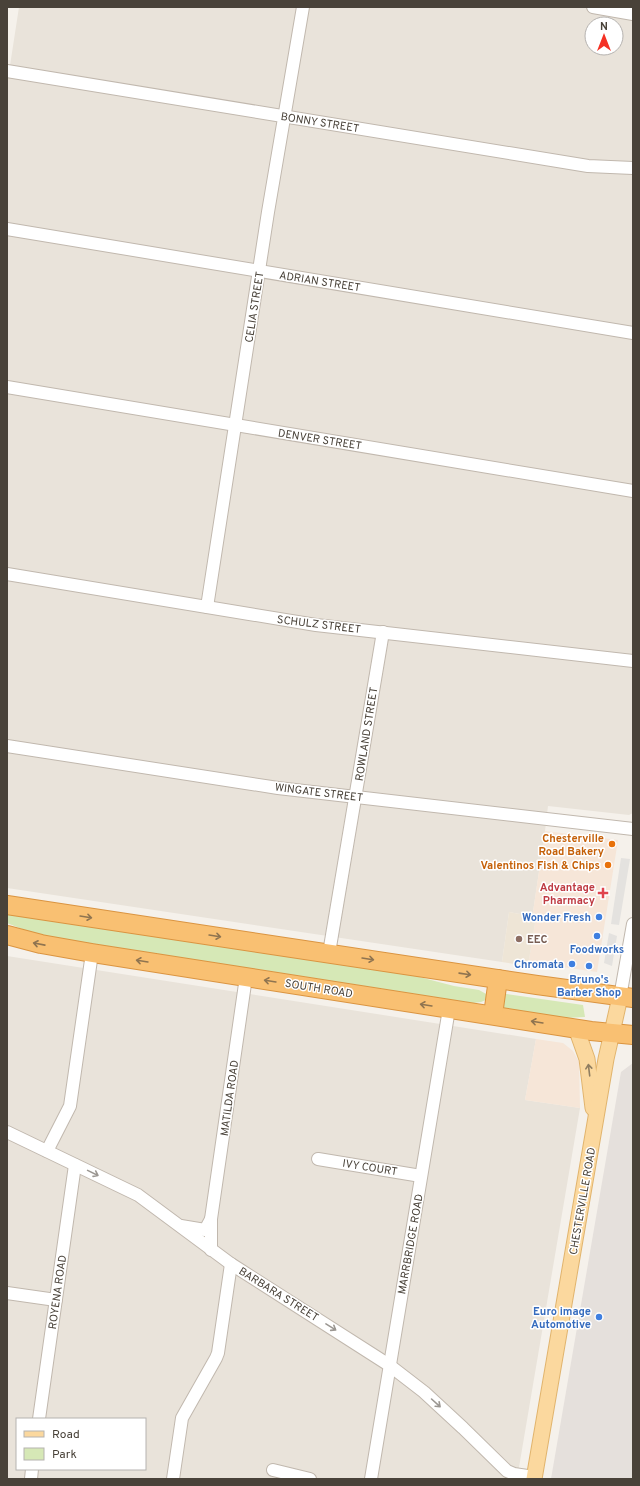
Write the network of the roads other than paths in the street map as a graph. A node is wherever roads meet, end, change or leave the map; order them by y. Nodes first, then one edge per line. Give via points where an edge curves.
1 (303, 7) edge
2 (593, 7) edge
3 (633, 14) edge
4 (7, 70) edge
5 (284, 116) junction
6 (633, 168) edge
7 (7, 229) edge
8 (259, 271) junction
9 (633, 333) edge
10 (7, 387) edge
11 (236, 425) junction
12 (633, 491) edge
13 (7, 574) edge
14 (207, 607) junction
15 (383, 632) junction
16 (633, 661) edge
17 (7, 746) edge
18 (356, 797) junction
19 (633, 829) edge
20 (7, 904) edge
21 (633, 924) edge
22 (7, 936) edge
23 (92, 953) junction
24 (329, 953) junction
25 (246, 977) junction
26 (498, 979) junction
27 (627, 997) edge
28 (449, 1009) junction
29 (493, 1015) junction
30 (576, 1028) junction
31 (612, 1033) junction
32 (633, 1035) edge
33 (595, 1123) junction
34 (7, 1132) edge
35 (47, 1151) junction
36 (318, 1159) dead end
37 (75, 1165) junction
38 (422, 1176) junction
39 (211, 1219) junction
40 (177, 1225) junction
41 (211, 1250) junction
42 (231, 1264) junction
43 (7, 1293) edge
44 (56, 1300) junction
45 (389, 1364) junction
46 (39, 1418) edge
47 (273, 1470) dead end
48 (534, 1478) edge
49 (173, 1479) edge
50 (310, 1479) edge
51 (371, 1479) edge

1 - 5 street, CELIA STREET
2 - 3 street
4 - 5 street, BONNY STREET
5 - 6 street, BONNY STREET via 588,166
5 - 8 street, CELIA STREET
7 - 8 street, ADRIAN STREET
8 - 9 street, ADRIAN STREET
8 - 11 street, CELIA STREET
10 - 11 street, DENVER STREET
11 - 12 street, DENVER STREET
11 - 14 street, CELIA STREET
13 - 14 street, SCHULZ STREET
14 - 15 street, SCHULZ STREET via 316,625
15 - 16 street, SCHULZ STREET
15 - 18 street, ROWLAND STREET
17 - 18 street, WINGATE STREET via 257,785
18 - 19 street, WINGATE STREET
18 - 24 street, ROWLAND STREET
20 -> 24 highway
21 - 27 street, CHESTERVILLE ROAD
23 -> 22 highway, SOUTH ROAD
25 -> 23 highway, SOUTH ROAD
23 - 35 street via 70,1106
24 -> 26 highway
28 -> 25 highway, SOUTH ROAD
25 - 39 street, MATILDA ROAD
26 - 27 highway
26 - 29 highway
27 - 31 main road, CHESTERVILLE ROAD
28 - 29 highway, SOUTH ROAD
28 - 38 street, MARRBRIDGE ROAD
30 -> 29 highway, SOUTH ROAD
30 - 31 highway, SOUTH ROAD
33 -> 30 main road via 587,1058
31 - 32 highway, SOUTH ROAD
31 - 33 main road, CHESTERVILLE ROAD
33 - 48 main road, CHESTERVILLE ROAD
34 - 35 street, BARBARA STREET
35 - 37 street, BARBARA STREET
36 - 38 street, IVY COURT
37 -> 40 street, BARBARA STREET via 138,1195
37 - 44 street, ROYENA ROAD
38 - 45 street, MARRBRIDGE ROAD
39 - 40 street via 205,1230
39 - 41 street, MATILDA ROAD
40 - 41 street, BARBARA STREET
41 - 42 street, BARBARA STREET
42 -> 45 street, BARBARA STREET
42 - 49 street via 218,1353 182,1418
43 - 44 street
44 - 46 street, ROYENA ROAD
45 -> 48 street, BARBARA STREET via 424,1392 507,1471
45 - 51 street, MARRBRIDGE ROAD
47 - 50 street

